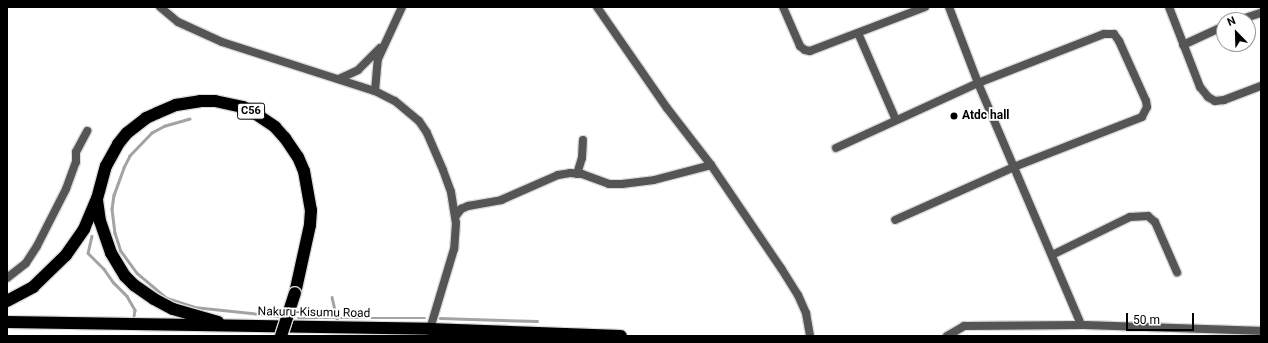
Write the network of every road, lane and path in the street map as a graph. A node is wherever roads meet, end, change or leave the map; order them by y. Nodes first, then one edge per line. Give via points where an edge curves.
1 (160, 7) edge
2 (402, 7) edge
3 (597, 7) edge
4 (783, 7) edge
5 (925, 7) edge
6 (949, 7) edge
7 (1169, 7) edge
8 (1216, 30) edge
9 (858, 33) junction
10 (384, 43) junction
11 (1183, 45) junction
12 (339, 79) junction
13 (978, 83) junction
14 (1261, 86) edge
15 (375, 91) junction
16 (896, 120) junction
17 (87, 131) dead end
18 (583, 140) dead end
19 (836, 148) dead end
20 (711, 165) junction
21 (1014, 167) junction
22 (576, 174) junction
23 (97, 199) junction
24 (456, 216) junction
25 (895, 220) dead end
26 (1052, 254) junction
27 (1177, 272) dead end
28 (7, 278) edge
29 (7, 301) edge
30 (7, 322) edge
31 (1081, 325) junction
32 (230, 326) junction
33 (430, 329) junction
34 (1261, 331) edge
35 (281, 336) edge
36 (621, 336) edge
37 (810, 336) edge
38 (947, 336) edge

1 - 12 street via 178,22 222,42
2 - 10 street
3 - 20 street via 667,108
4 - 9 street via 800,46 805,50 819,49
5 - 9 street
6 - 13 street
7 - 11 street
8 - 11 street
9 - 16 street
10 - 12 street via 358,70
10 - 15 street via 378,60
11 - 14 street via 1200,87 1215,101
12 - 15 street
13 - 16 street
13 - 21 street
13 - 21 street via 1110,33 1120,41 1142,91 1147,107 1142,117 1137,120
15 - 24 street via 395,101 409,112 427,133 451,192
16 - 19 street
17 - 28 street via 76,152 76,162 66,189 37,246 26,263
18 - 22 street via 582,158
20 - 22 street via 654,180 622,184 609,184
20 - 37 street via 798,296 806,314
21 - 25 street
21 - 26 street
22 - 24 street via 558,175 500,200 468,206
23 - 29 highway via 84,229 66,255 33,287
23 - 32 highway via 100,221 111,253 125,276 134,285 173,309
23 - 35 highway, C56, bridge via 106,166 118,144 146,118 166,108 200,101 215,101 243,107 269,122 285,138 298,157 308,185 311,210 295,293
24 - 33 street via 454,249
26 - 27 street via 1130,217 1148,216 1155,222
26 - 31 street
30 - 32 highway, Nakuru-Kisumu Road
31 - 34 street
31 - 38 street via 964,326
32 - 33 highway, Nakuru-Kisumu Road
33 - 36 highway, Nakuru-Kisumu Road

